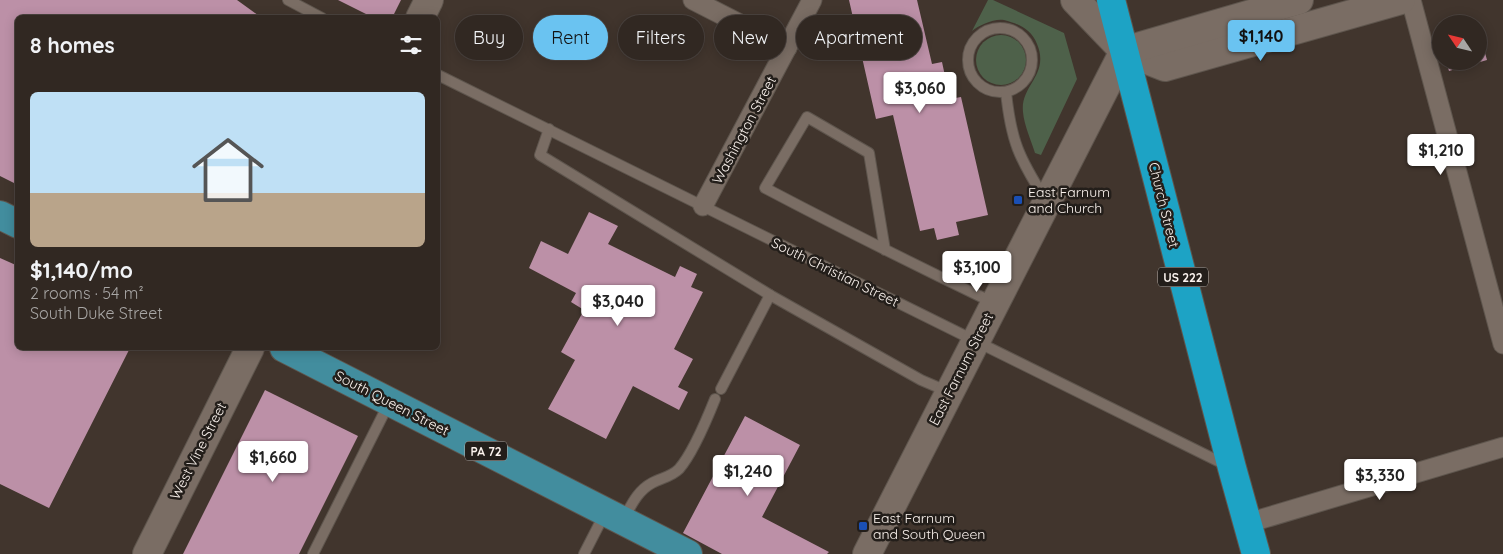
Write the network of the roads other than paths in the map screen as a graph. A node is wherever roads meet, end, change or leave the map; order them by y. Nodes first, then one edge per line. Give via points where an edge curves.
1 (288, 0) edge
2 (429, 0) edge
3 (693, 0) edge
4 (812, 0) edge
5 (1075, 0) edge
6 (1110, 0) edge
7 (1299, 0) edge
8 (1401, 0) edge
9 (1411, 0) edge
10 (316, 15) edge
11 (422, 15) edge
12 (787, 48) junction
13 (1124, 51) junction
14 (440, 76) edge
15 (1006, 92) junction
16 (549, 129) junction
17 (1047, 202) junction
18 (703, 206) junction
19 (0, 215) edge
20 (15, 222) edge
21 (885, 250) junction
22 (770, 295) junction
23 (995, 303) junction
24 (975, 342) junction
25 (1503, 344) edge
26 (249, 350) edge
27 (288, 350) edge
28 (721, 389) dead end
29 (950, 392) junction
30 (715, 399) dead end
31 (390, 402) junction
32 (1503, 446) edge
33 (1232, 468) junction
34 (614, 516) junction
35 (1248, 523) junction
36 (147, 554) edge
37 (313, 554) edge
38 (584, 554) edge
39 (688, 554) edge
40 (867, 554) edge
41 (1256, 554) edge

1 - 10 lane
2 - 11 street
3 - 12 street
4 - 12 street, Washington Street
5 - 13 street
6 - 13 highway, Church Street / US 222
7 - 13 street
8 - 13 street via 1165,67
9 - 25 street
12 - 18 street, Washington Street
13 - 17 street, East Farnum Street
13 - 33 highway, Church Street / US 222
14 - 16 lane, South Christian Street
15 - 15 lane via 1024,82 1033,63 1032,53 1021,35 1002,28 991,29 982,33 969,51 970,72 985,88
15 - 17 lane via 1009,123 1022,163
16 - 18 lane, South Christian Street
16 - 22 lane via 540,155
17 - 23 street, East Farnum Street
18 - 24 lane, South Christian Street
19 - 20 main road
21 - 21 lane via 765,188 807,117 869,153
21 - 23 lane
22 - 28 lane
22 - 29 lane via 922,380
23 - 24 street, East Farnum Street
24 - 29 street, East Farnum Street
24 - 33 lane, South Christian Street
26 - 36 street, West Vine Street
27 - 31 main road, South Queen Street / PA 72
29 - 40 street, East Farnum Street
30 - 34 lane via 679,468 669,477 639,492
31 - 34 main road, South Queen Street / PA 72
31 - 37 lane
32 - 35 street
33 - 35 highway, Church Street / US 222
34 - 38 lane
34 - 39 main road, South Queen Street / PA 72
35 - 41 highway, Church Street / US 222

